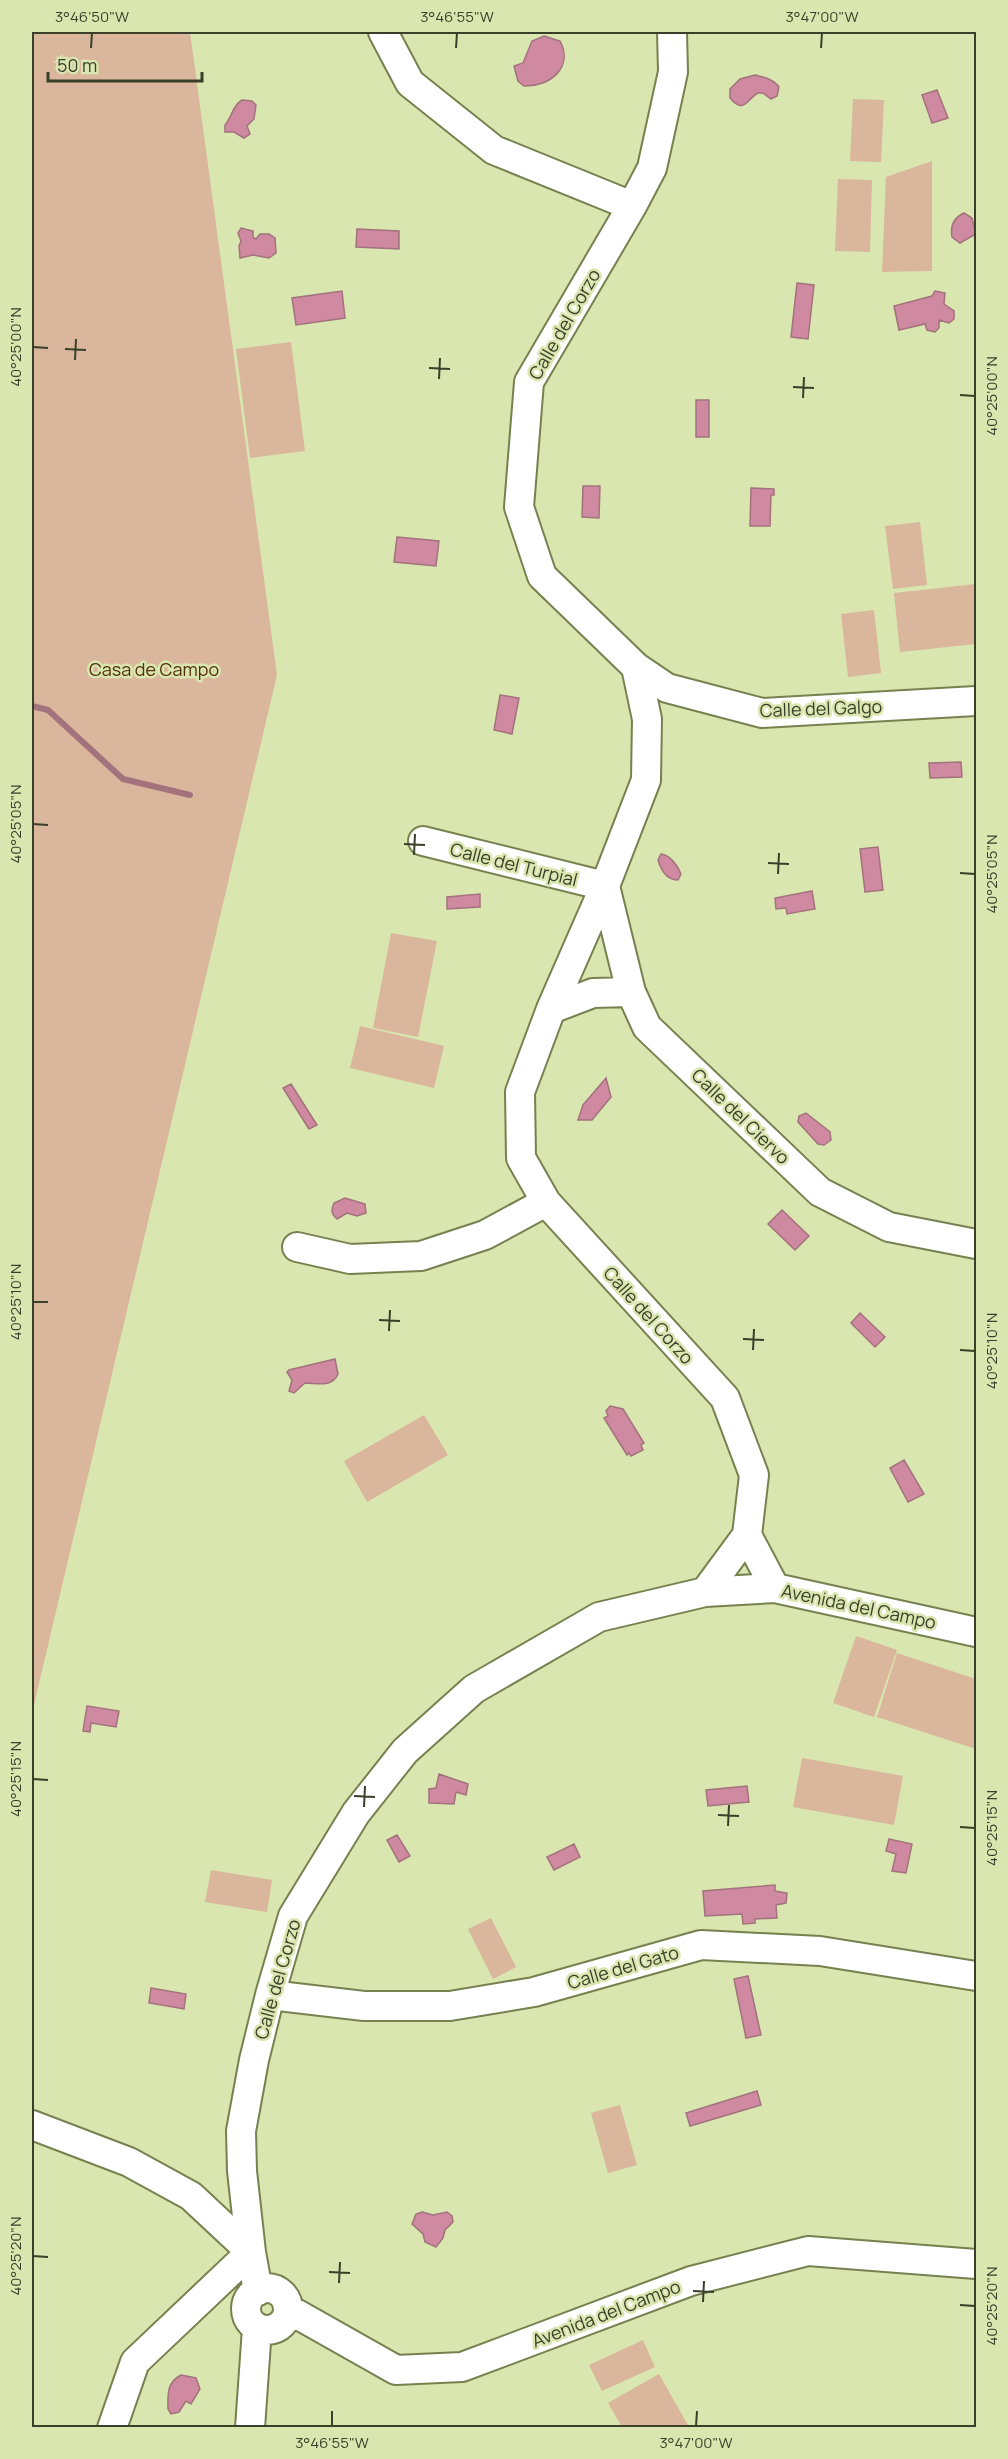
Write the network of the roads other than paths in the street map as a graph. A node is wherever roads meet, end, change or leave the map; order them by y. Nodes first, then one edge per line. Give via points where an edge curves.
1 (382, 32) edge
2 (672, 32) edge
3 (632, 206) junction
4 (636, 667) junction
5 (667, 688) junction
6 (976, 701) edge
7 (647, 719) junction
8 (423, 841) dead end
9 (605, 886) junction
10 (631, 992) junction
11 (551, 1009) junction
12 (546, 1203) junction
13 (976, 1244) edge
14 (297, 1247) dead end
15 (747, 1535) junction
16 (775, 1588) junction
17 (705, 1592) junction
18 (976, 1632) edge
19 (976, 1976) edge
20 (270, 1995) junction
21 (32, 2125) edge
22 (251, 2252) junction
23 (976, 2264) edge
24 (258, 2291) junction
25 (288, 2309) junction
26 (257, 2328) junction
27 (112, 2427) edge
28 (250, 2427) edge

1 - 3 street via 410,83 494,150
2 - 3 street, Calle del Corzo via 673,72 651,168
3 - 4 street, Calle del Corzo via 529,382 519,507 542,576
4 - 5 street, Calle del Galgo
4 - 7 street, Calle del Corzo
5 - 6 street, Calle del Galgo via 762,713
5 - 7 street
7 - 9 street, Calle del Corzo via 646,780
8 - 9 street, Calle del Turpial
9 - 10 street, Calle del Ciervo
9 - 11 street, Calle del Corzo
10 - 11 street via 592,993
10 - 13 street, Calle del Ciervo via 647,1027 820,1192 889,1227
11 - 12 street, Calle del Corzo via 520,1092 521,1158
12 - 14 street via 485,1235 421,1256 350,1259
12 - 15 street, Calle del Corzo via 725,1398 754,1475
15 - 16 street
15 - 17 street, Calle del Corzo
16 - 17 street, Avenida del Campo
16 - 18 street, Avenida del Campo
17 - 20 street, Calle del Corzo via 599,1617 474,1689 405,1751 356,1813 293,1916
19 - 20 street, Calle del Gato via 820,1951 701,1945 534,1992 450,2006 364,2006
20 - 22 street, Calle del Corzo via 241,2131
21 - 22 street via 129,2162 191,2196
22 - 24 street, Calle del Corzo
22 - 27 street via 135,2362
23 - 25 street, Avenida del Campo via 808,2251 691,2281 462,2367 396,2370
24 - 25 street via 278,2292 284,2296
24 - 26 street via 249,2300 246,2312
25 - 26 street via 287,2317 278,2327
26 - 28 street

